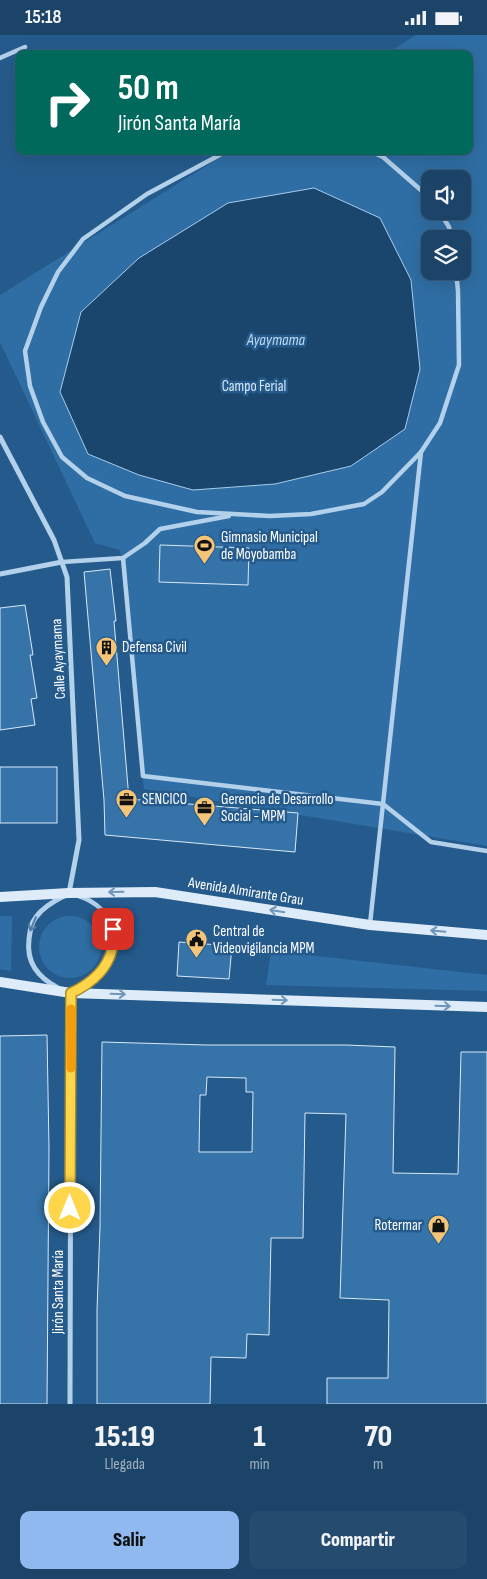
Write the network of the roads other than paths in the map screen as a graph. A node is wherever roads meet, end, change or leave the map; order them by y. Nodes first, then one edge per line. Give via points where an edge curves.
1 (26, 47) dead end
2 (19, 50) edge
3 (15, 52) edge
4 (0, 58) edge
5 (217, 155) edge
6 (379, 155) edge
7 (421, 190) edge
8 (457, 280) edge
9 (0, 437) edge
10 (421, 452) junction
11 (235, 515) junction
12 (123, 558) junction
13 (62, 562) junction
14 (0, 574) edge
15 (383, 804) junction
16 (487, 851) edge
17 (69, 893) junction
18 (0, 897) edge
19 (370, 925) junction
20 (487, 935) edge
21 (0, 982) edge
22 (71, 993) junction
23 (487, 1007) edge
24 (70, 1404) edge

1 - 2 street
3 - 4 street
5 - 11 street via 147,194 83,239 58,272 25,351 30,386 43,421 62,457 87,478 125,496 197,512
6 - 7 street
8 - 10 street via 459,365 440,423
9 - 13 street, Calle Ayaymama via 54,540
10 - 11 street via 382,492 364,504 311,514
10 - 15 street
11 - 12 street via 160,529
12 - 13 street
12 - 15 street via 143,776
13 - 14 street
13 - 17 street, Calle Ayaymama via 67,577 79,840
15 - 16 street via 431,842
15 - 19 street
17 - 18 main road, Avenida Almirante Grau
19 -> 17 main road, Avenida Almirante Grau via 156,892
17 -> 22 street via 36,916 30,932 28,954 32,964 49,983
17 - 22 street via 97,905 109,917 113,929 112,949 106,964 86,985
20 -> 19 main road, Avenida Almirante Grau
21 - 22 main road
22 -> 23 main road
22 - 24 street, Jirón Santa María

